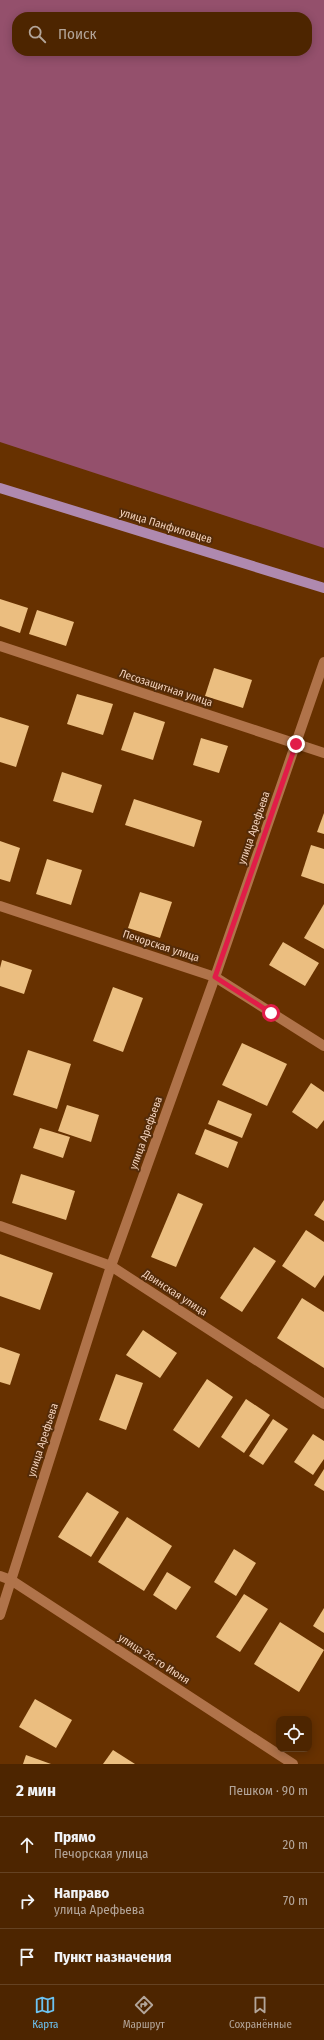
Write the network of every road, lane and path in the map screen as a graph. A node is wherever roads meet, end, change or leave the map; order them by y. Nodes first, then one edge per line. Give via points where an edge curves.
1 (0, 488) edge
2 (324, 588) edge
3 (0, 646) edge
4 (324, 662) edge
5 (296, 744) junction
6 (324, 753) edge
7 (0, 906) edge
8 (215, 977) junction
9 (324, 1046) edge
10 (0, 1226) edge
11 (111, 1266) junction
12 (324, 1404) edge
13 (0, 1576) edge
14 (11, 1580) junction
15 (0, 1615) edge
16 (293, 1764) edge

1 - 2 main road, улица Панфиловцев
3 - 5 street, Лесозащитная улица
4 - 5 street, улица Арефьева
5 - 6 street, Лесозащитная улица
5 - 8 street, улица Арефьева
7 - 8 street, Печорская улица
8 - 9 street, Печорская улица
8 - 11 street, улица Арефьева
10 - 11 street, Двинская улица
11 - 12 street, Двинская улица
11 - 14 street, улица Арефьева
13 - 14 street, улица 26-го Июня
14 - 15 street, улица Арефьева
14 - 16 street, улица 26-го Июня

